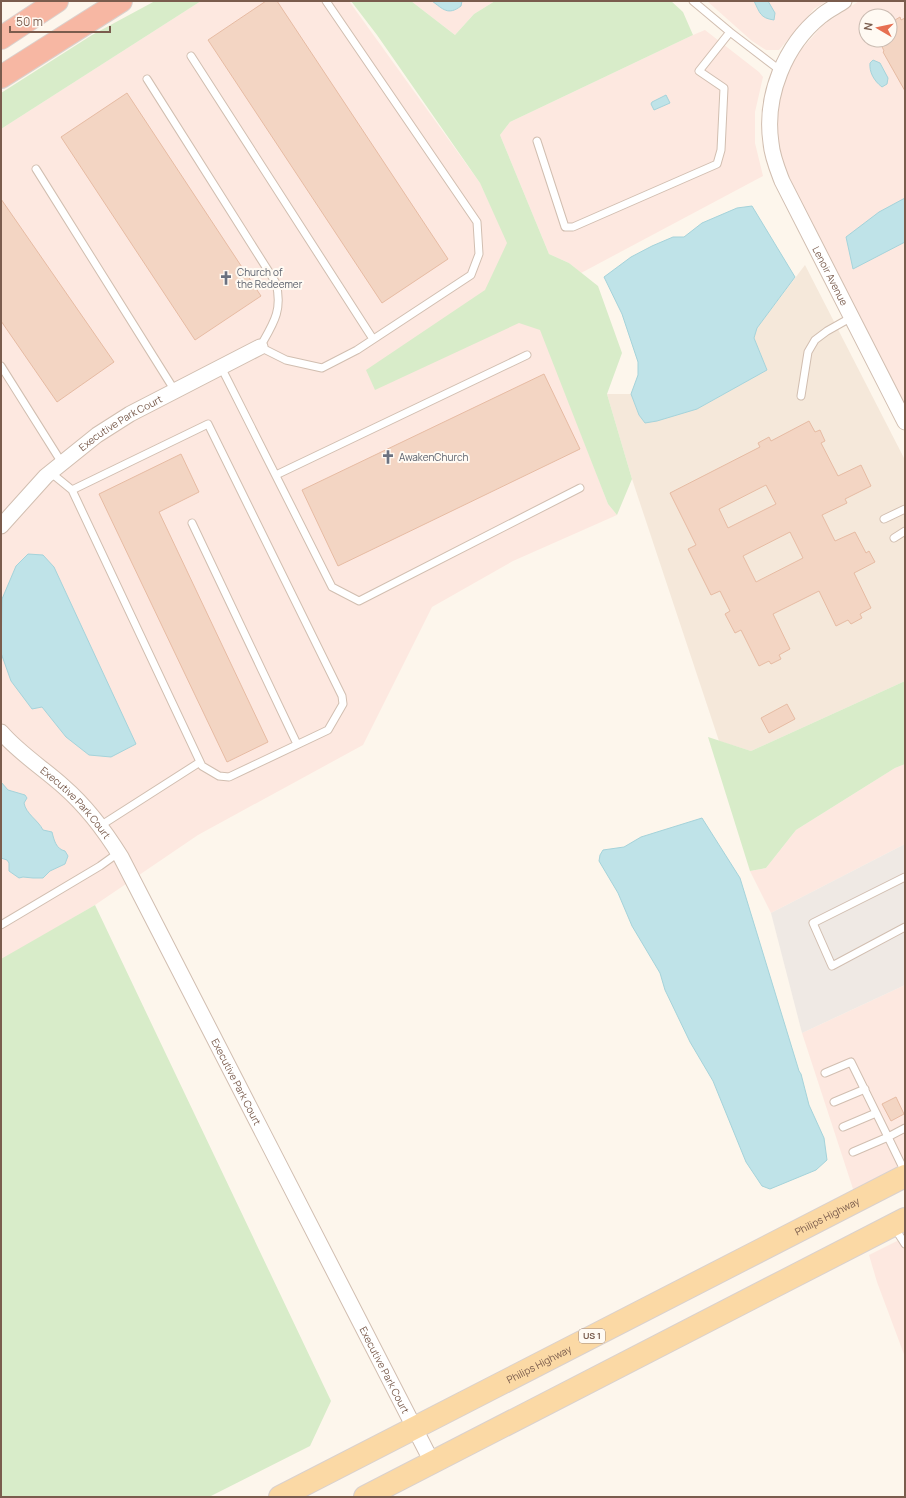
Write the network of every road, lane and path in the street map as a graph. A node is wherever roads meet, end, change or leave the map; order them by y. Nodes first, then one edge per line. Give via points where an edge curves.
1 (57, 1) edge
2 (121, 1) edge
3 (134, 1) edge
4 (326, 1) edge
5 (693, 1) edge
6 (844, 1) edge
7 (92, 20) junction
8 (730, 32) junction
9 (1, 38) edge
10 (191, 56) dead end
11 (781, 70) junction
12 (1, 77) edge
13 (147, 79) dead end
14 (538, 141) dead end
15 (36, 169) dead end
16 (852, 317) junction
17 (373, 339) junction
18 (260, 347) junction
19 (527, 355) dead end
20 (1, 366) edge
21 (221, 367) junction
22 (175, 391) junction
23 (801, 396) dead end
24 (905, 422) edge
25 (56, 468) junction
26 (276, 475) junction
27 (580, 488) dead end
28 (72, 490) junction
29 (905, 509) edge
30 (884, 519) dead end
31 (192, 523) dead end
32 (1, 526) edge
33 (905, 531) edge
34 (894, 538) dead end
35 (3, 738) edge
36 (297, 744) junction
37 (200, 762) junction
38 (100, 826) junction
39 (118, 853) junction
40 (905, 877) edge
41 (1, 925) edge
42 (905, 927) edge
43 (825, 1073) dead end
44 (865, 1089) junction
45 (834, 1102) dead end
46 (876, 1113) junction
47 (843, 1127) dead end
48 (905, 1128) edge
49 (888, 1137) junction
50 (853, 1152) dead end
51 (905, 1172) edge
52 (905, 1176) edge
53 (899, 1223) edge
54 (905, 1244) edge
55 (414, 1428) junction
56 (432, 1462) junction
57 (280, 1497) edge
58 (365, 1497) edge

1 - 9 highway
2 - 7 highway
3 - 7 highway
4 - 17 lane via 477,222 479,254 471,274
5 - 8 lane
6 - 11 street, Lenoir Avenue via 821,15 806,30
7 - 12 highway
8 - 11 lane
8 - 14 lane via 699,71 724,88 722,150 717,164 574,227 566,227
10 - 17 lane
11 - 16 street, Lenoir Avenue via 774,88 770,126 774,160 782,181
13 - 18 lane via 276,283 279,295 277,316
15 - 22 lane
16 - 23 lane via 815,340 808,352
16 - 24 street, Lenoir Avenue
17 - 18 lane via 322,368 286,360
18 - 21 street, Executive Park Court
19 - 26 lane
20 - 25 lane
21 - 22 street, Executive Park Court
21 - 26 lane
22 - 25 street, Executive Park Court via 130,414 97,435
25 - 28 lane
25 - 32 street, Executive Park Court
26 - 27 lane via 332,587 359,601
28 - 36 lane via 208,424 342,696 343,704 328,730
28 - 37 lane
29 - 30 lane
31 - 36 lane
33 - 34 lane
35 - 38 street, Executive Park Court via 65,788
36 - 37 lane via 229,777 219,776 202,766
37 - 38 lane
38 - 39 street, Executive Park Court
39 - 41 lane
39 - 55 street, Executive Park Court
40 - 42 lane via 813,923 832,966
43 - 44 lane via 851,1062
44 - 45 lane
44 - 46 lane
46 - 47 lane
46 - 49 lane
48 - 49 lane
49 - 50 lane
49 - 51 lane
52 - 55 main road, Philips Highway / US 1
53 - 54 lane
53 - 56 main road
55 - 56 street, Executive Park Court
55 - 57 main road, Philips Highway / US 1
56 - 58 main road

